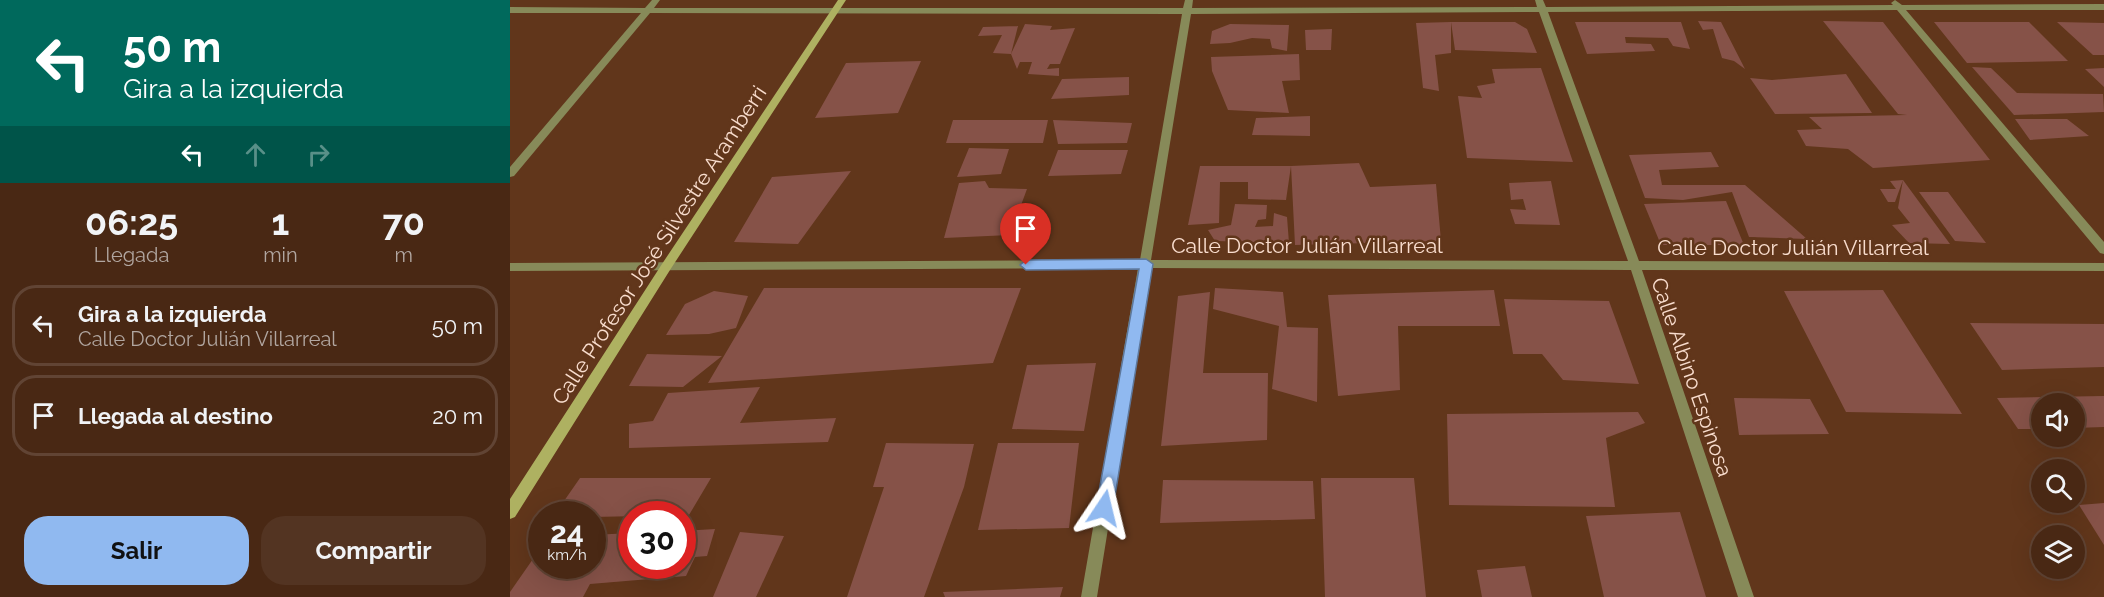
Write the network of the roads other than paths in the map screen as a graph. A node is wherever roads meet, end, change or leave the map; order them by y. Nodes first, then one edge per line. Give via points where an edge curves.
1 (656, 0) edge
2 (839, 4) edge
3 (1896, 4) edge
4 (1541, 5) edge
5 (1188, 6) edge
6 (2104, 7) edge
7 (649, 9) junction
8 (510, 10) edge
9 (510, 174) edge
10 (2104, 250) edge
11 (1146, 264) junction
12 (1635, 265) junction
13 (510, 267) edge
14 (666, 267) junction
15 (2104, 267) edge
16 (510, 512) edge
17 (1089, 597) edge
18 (1746, 597) edge

1 - 7 street
2 - 5 street
2 - 7 street
2 - 14 main road, Calle Profesor José Silvestre Aramberri
3 - 4 street
3 - 6 street
3 - 10 street
4 - 5 street
4 - 12 street, Calle Albino Espinosa
5 - 11 street
7 - 8 street
7 - 9 street
11 - 12 street, Calle Doctor Julián Villarreal
11 - 14 street, Calle Doctor Julián Villarreal
11 - 17 street
12 - 15 street, Calle Doctor Julián Villarreal
12 - 18 street, Calle Albino Espinosa
13 - 14 street, Calle Doctor Julián Villarreal
14 - 16 main road, Calle Profesor José Silvestre Aramberri

